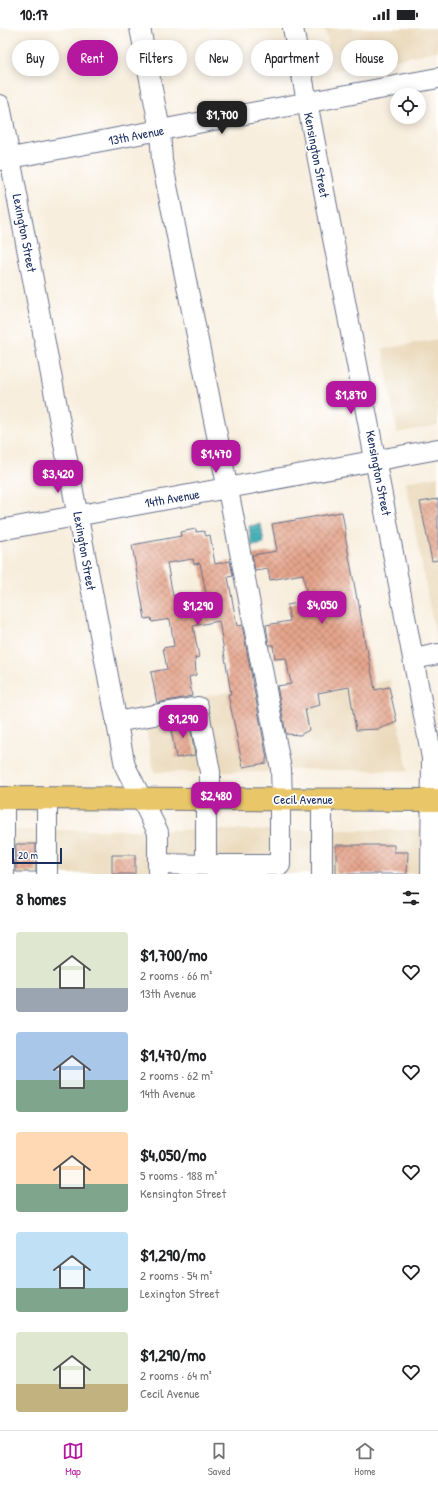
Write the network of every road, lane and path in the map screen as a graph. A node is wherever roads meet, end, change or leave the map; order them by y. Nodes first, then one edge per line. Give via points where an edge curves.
1 (140, 28) edge
2 (293, 28) edge
3 (438, 78) edge
4 (307, 102) junction
5 (0, 105) edge
6 (160, 130) junction
7 (5, 159) edge
8 (438, 449) edge
9 (377, 460) junction
10 (228, 488) junction
11 (78, 515) junction
12 (0, 530) edge
13 (438, 654) edge
14 (414, 659) junction
15 (116, 722) junction
16 (2, 798) edge
17 (47, 798) junction
18 (142, 799) junction
19 (208, 799) junction
20 (281, 799) junction
21 (322, 799) junction
22 (435, 800) edge
23 (206, 865) junction
24 (158, 869) edge
25 (4, 874) edge
26 (47, 874) edge
27 (322, 874) edge
28 (431, 874) edge

1 - 6 street
2 - 4 street, Kensington Street
3 - 4 street, 13th Avenue
4 - 6 street, 13th Avenue
4 - 9 street, Kensington Street
5 - 7 street, Lexington Street
6 - 7 street, 13th Avenue
6 - 10 street via 162,161
7 - 11 street, Lexington Street
8 - 9 street, 14th Avenue
9 - 10 street, 14th Avenue
9 - 14 street, Kensington Street
10 - 11 street, 14th Avenue
10 - 20 street via 282,776
11 - 12 street, 14th Avenue
11 - 15 street, Lexington Street
13 - 14 street
14 - 22 street, Kensington Street via 432,758
15 - 18 street, Lexington Street via 125,766
15 - 19 street via 198,707 210,772
16 - 17 main road, Cecil Avenue
16 - 25 street
17 - 18 main road, Cecil Avenue
17 - 26 street
18 - 19 main road, Cecil Avenue
18 - 24 street, Lexington Street via 158,832
19 - 20 main road, Cecil Avenue
19 - 23 street
20 - 21 main road, Cecil Avenue
20 - 23 street via 280,865
21 - 22 main road, Cecil Avenue
21 - 27 street
22 - 28 street, Kensington Street
23 - 24 street

